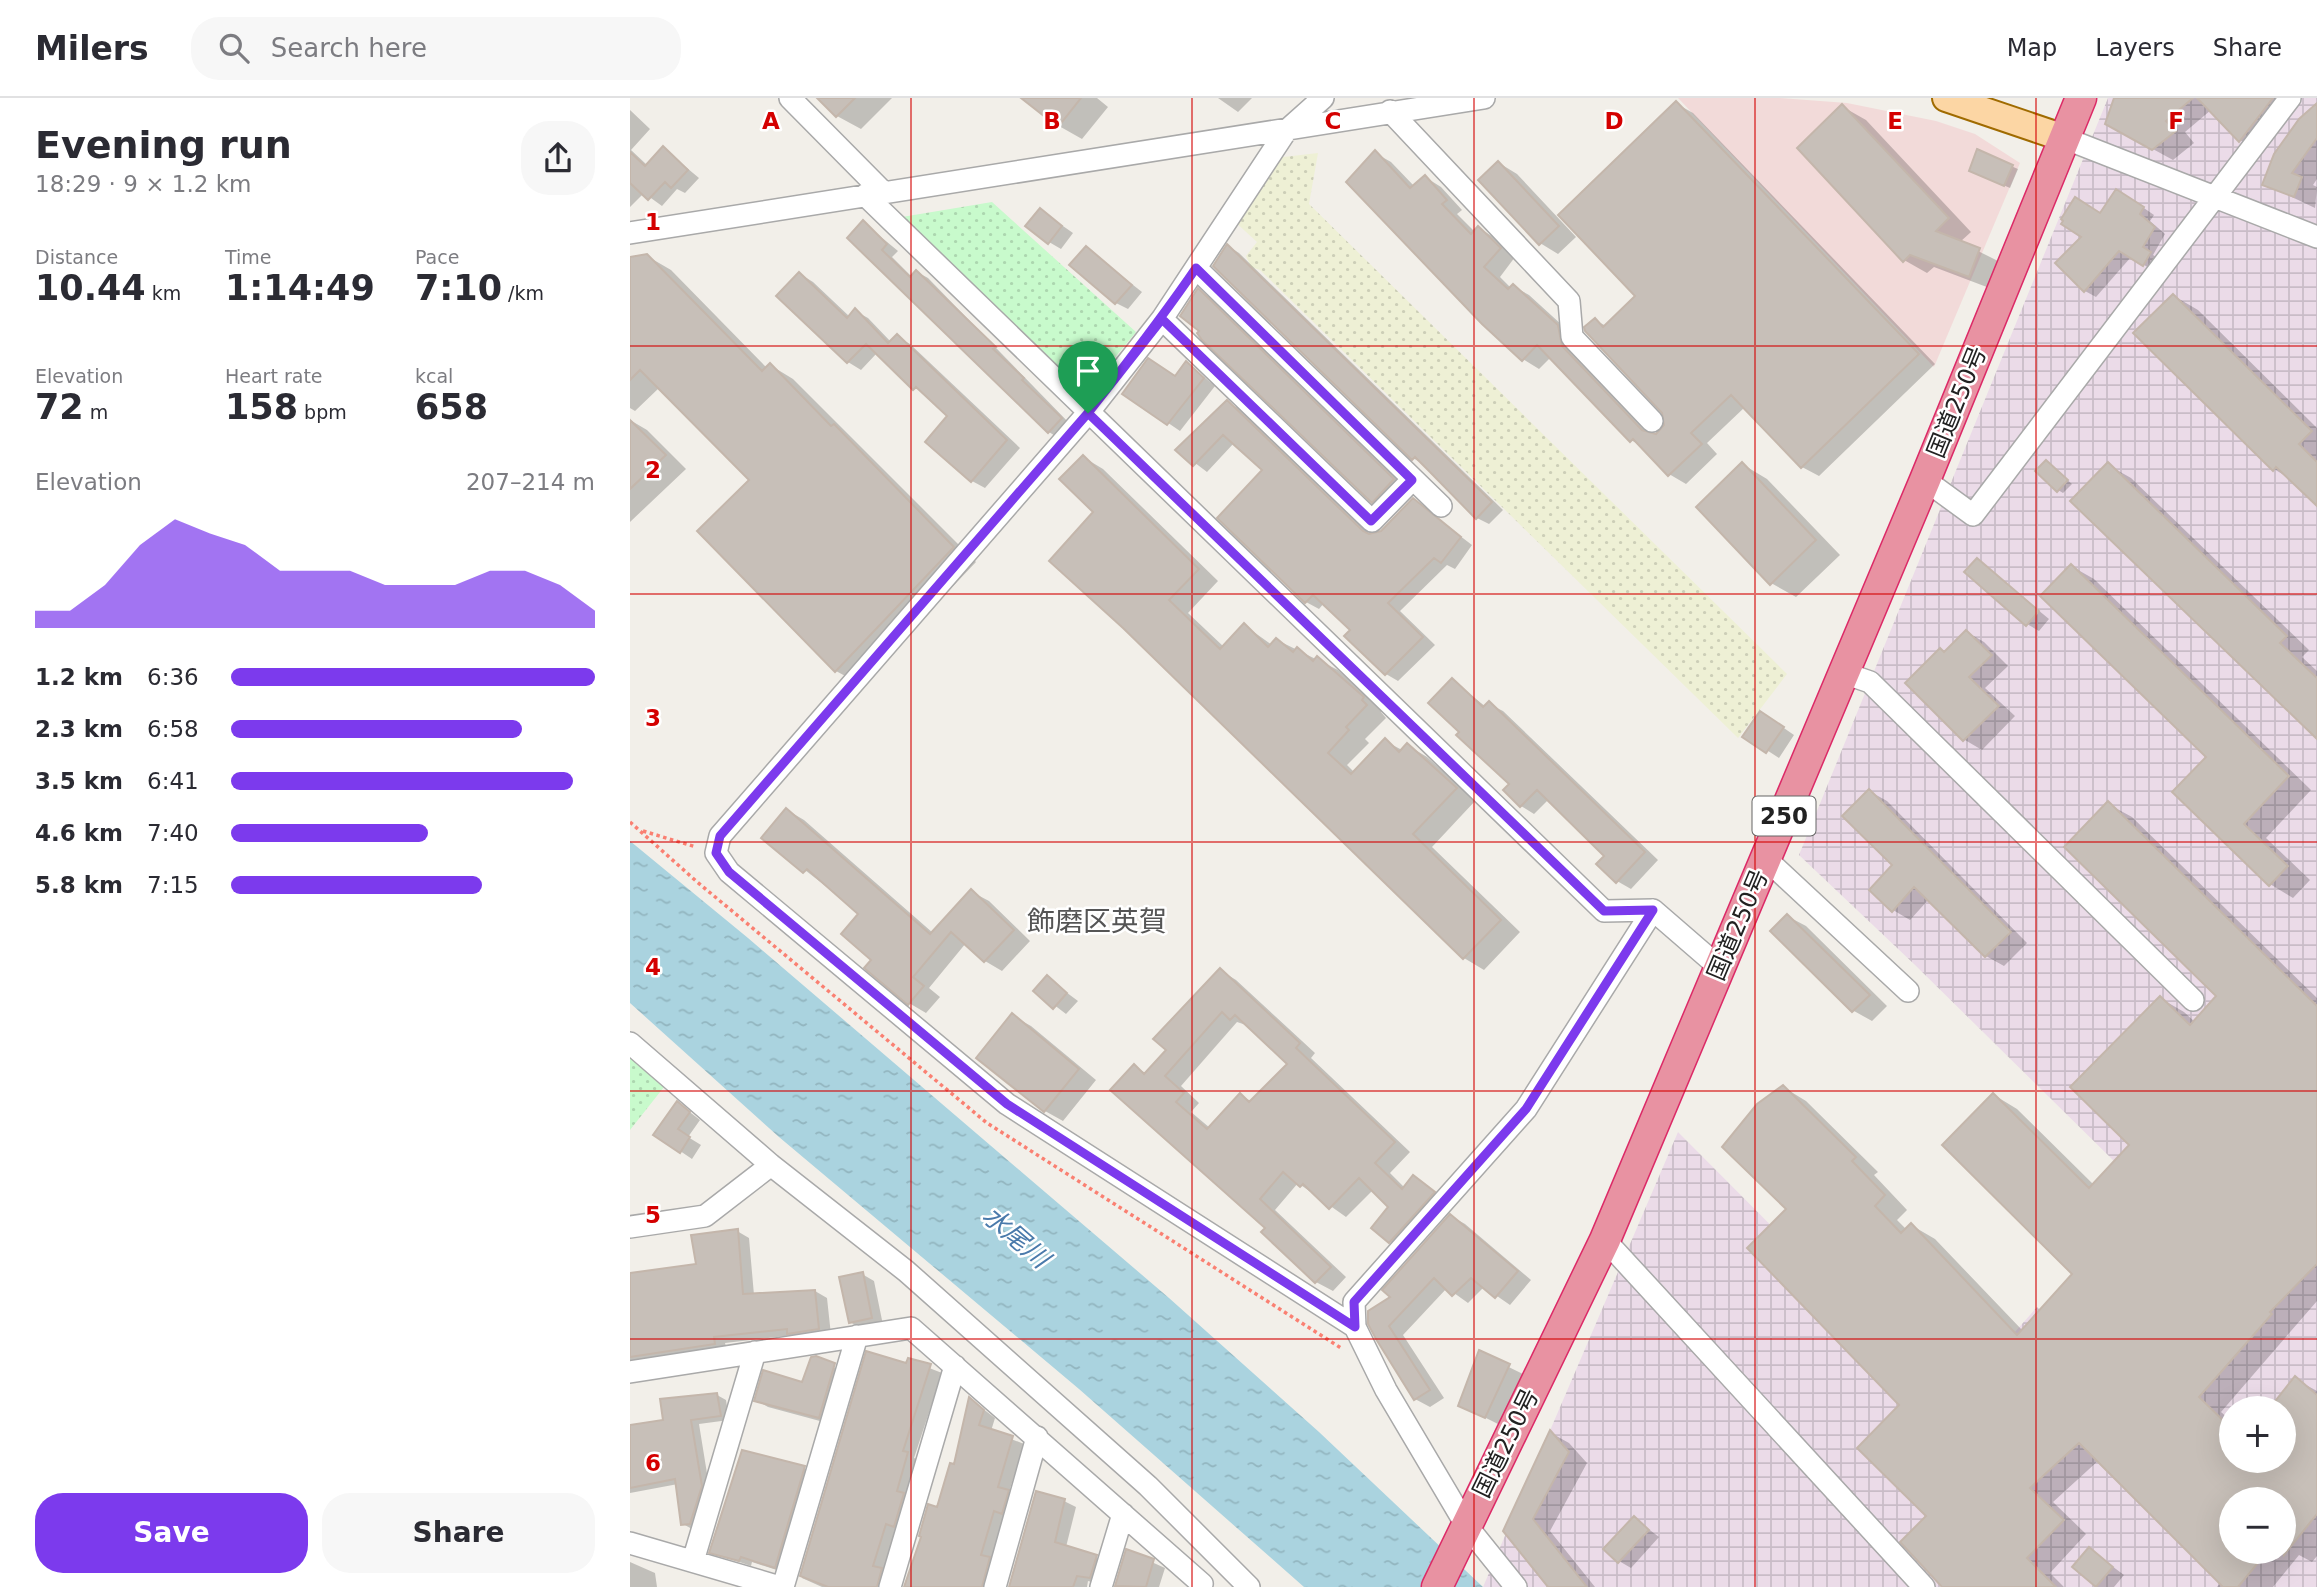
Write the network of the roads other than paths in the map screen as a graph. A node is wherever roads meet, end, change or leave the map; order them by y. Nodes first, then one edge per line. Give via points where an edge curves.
1 (790, 98) edge
2 (1323, 98) edge
3 (1484, 98) edge
4 (1945, 98) edge
5 (2081, 98) edge
6 (2290, 98) edge
7 (1390, 111) junction
8 (1286, 131) junction
9 (2064, 138) junction
10 (874, 193) junction
11 (2214, 196) junction
12 (630, 233) edge
13 (2317, 237) edge
14 (1196, 268) junction
15 (1162, 319) junction
16 (1088, 413) junction
17 (1651, 421) dead end
18 (1412, 480) junction
19 (1925, 480) junction
20 (1441, 506) dead end
21 (1844, 673) junction
22 (1766, 859) junction
23 (1653, 910) junction
24 (1720, 968) junction
25 (1908, 991) dead end
26 (2193, 1000) dead end
27 (630, 1042) edge
28 (771, 1165) junction
29 (630, 1227) edge
30 (1605, 1240) junction
31 (1355, 1327) junction
32 (857, 1336) junction
33 (755, 1352) junction
34 (955, 1366) junction
35 (630, 1372) edge
36 (1037, 1437) junction
37 (1123, 1514) junction
38 (1466, 1525) junction
39 (630, 1543) edge
40 (692, 1561) junction
41 (781, 1587) edge
42 (890, 1587) edge
43 (995, 1587) edge
44 (1101, 1587) edge
45 (1201, 1587) edge
46 (1250, 1587) edge
47 (1437, 1587) edge
48 (1516, 1587) edge
49 (1924, 1587) edge

1 - 10 street
2 - 8 street
3 - 7 street
4 - 9 main road
5 - 9 highway, 国道250号 / 250
6 - 11 street
7 - 8 street
7 - 17 street via 1569,301 1572,337
8 - 10 street
8 - 14 street
9 - 11 street
9 - 19 highway, 国道250号 / 250
10 - 12 street
10 - 16 street
11 - 13 street
11 - 19 street via 1973,515
14 - 15 street
14 - 18 street
15 - 16 street
15 - 18 street via 1371,521
16 - 23 street via 1604,911
16 - 31 street via 720,836 716,853 729,872 1007,1104
18 - 20 street
19 - 21 highway, 国道250号 / 250
21 - 22 highway, 国道250号 / 250
21 - 26 street via 1870,682
22 - 24 highway, 国道250号 / 250
22 - 25 street
23 - 24 street
23 - 31 street via 1526,1109 1354,1302
24 - 30 highway, 国道250号 / 250
27 - 28 street
28 - 29 street via 705,1216
28 - 46 street via 916,1280 1148,1486
30 - 38 highway, 国道250号 / 250
30 - 49 street
31 - 38 street via 1386,1390
32 - 33 street
32 - 34 street via 911,1328
32 - 41 street
33 - 35 street
33 - 40 street
34 - 36 street
34 - 42 street
36 - 37 street
36 - 43 street
37 - 44 street
37 - 45 street
38 - 47 highway, 国道250号 / 250
38 - 48 street
39 - 40 street
40 - 41 street

